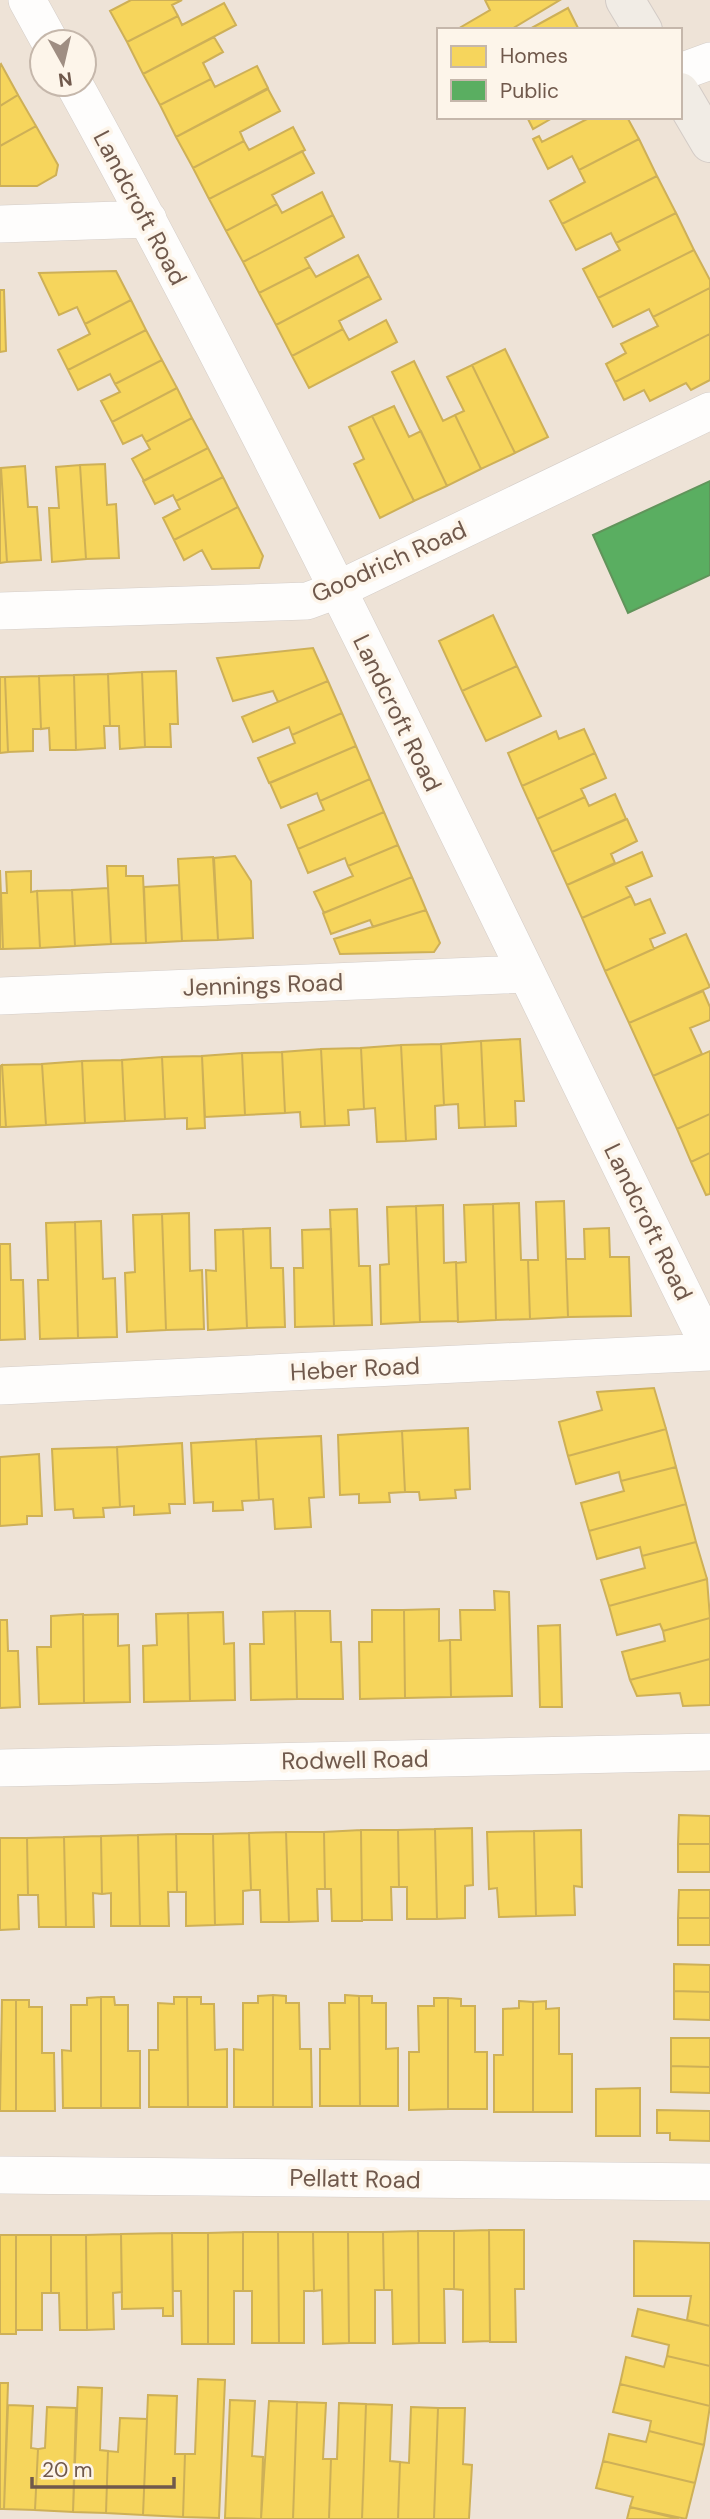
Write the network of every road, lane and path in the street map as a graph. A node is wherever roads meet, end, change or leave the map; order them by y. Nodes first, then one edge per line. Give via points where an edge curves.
1 (27, 0) edge
2 (625, 0) edge
3 (42, 28) edge
4 (642, 28) edge
5 (710, 61) edge
6 (682, 71) edge
7 (682, 95) edge
8 (82, 98) edge
9 (710, 143) edge
10 (148, 219) junction
11 (0, 224) edge
12 (710, 411) edge
13 (337, 590) junction
14 (0, 611) edge
15 (525, 974) junction
16 (0, 996) edge
17 (710, 1350) edge
18 (0, 1386) edge
19 (710, 1752) edge
20 (0, 1768) edge
21 (0, 2175) edge
22 (710, 2182) edge

1 - 3 street
2 - 4 main road
5 - 6 street
7 - 9 main road
8 - 10 street, Landcroft Road
10 - 11 street
10 - 13 street, Landcroft Road
12 - 13 street, Goodrich Road
13 - 14 street, Goodrich Road via 306,601
13 - 15 street, Landcroft Road
15 - 16 street, Jennings Road
15 - 17 street, Landcroft Road
17 - 18 street, Heber Road
19 - 20 street, Rodwell Road
21 - 22 street, Pellatt Road

